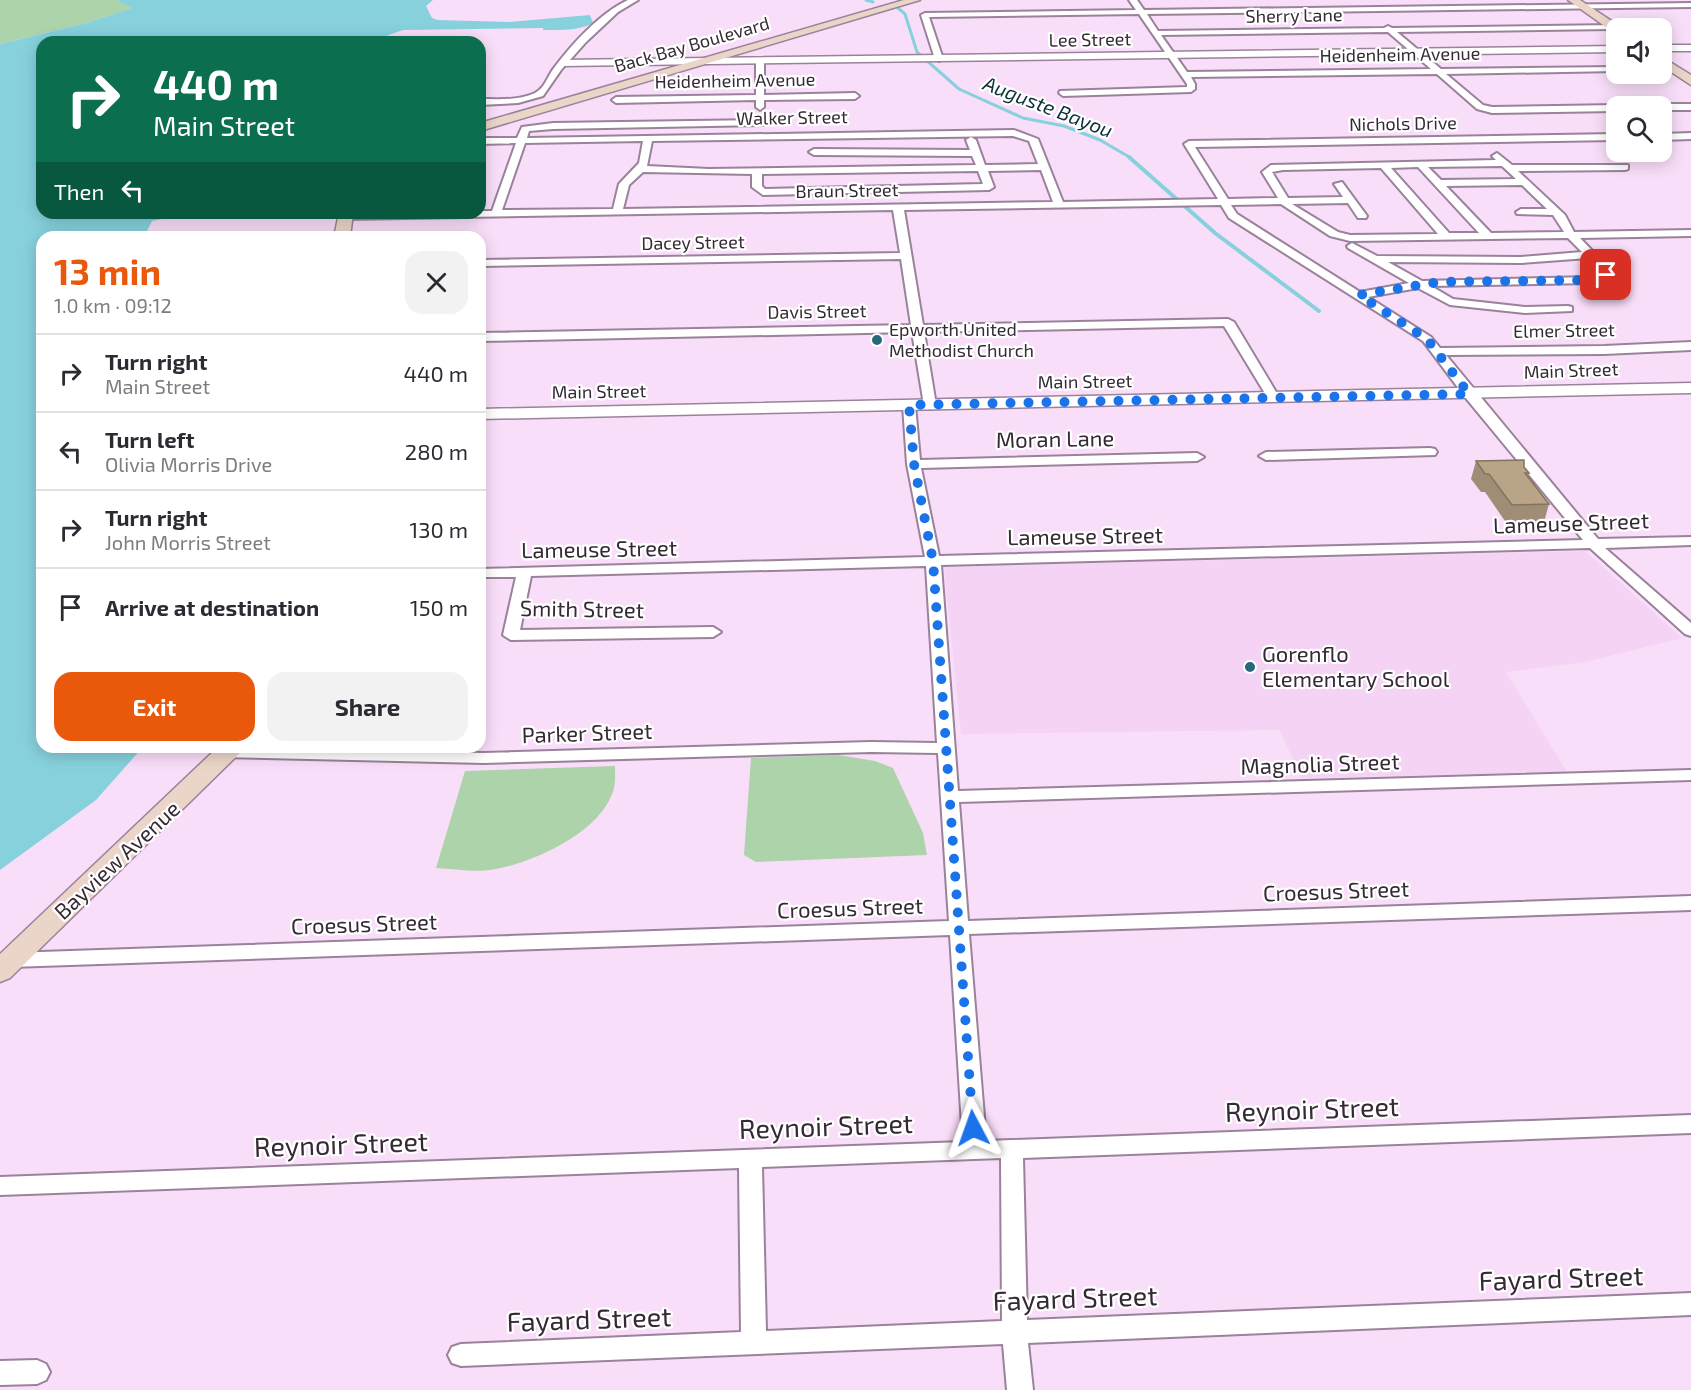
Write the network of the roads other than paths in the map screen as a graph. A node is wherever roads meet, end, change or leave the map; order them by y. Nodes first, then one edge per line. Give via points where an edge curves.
1 (634, 0) edge
2 (896, 0) edge
3 (915, 0) edge
4 (1133, 0) edge
5 (1356, 0) edge
6 (1573, 0) edge
7 (1691, 5) edge
8 (1583, 7) junction
9 (1367, 10) junction
10 (1142, 12) junction
11 (1375, 16) dead end
12 (1383, 23) dead end
13 (1606, 23) edge
14 (1606, 29) edge
15 (1390, 30) junction
16 (1157, 33) junction
17 (1672, 48) edge
18 (1691, 48) edge
19 (1606, 49) edge
20 (1416, 52) junction
21 (733, 53) junction
22 (1172, 55) junction
23 (936, 59) junction
24 (746, 60) junction
25 (760, 60) junction
26 (683, 61) junction
27 (706, 61) junction
28 (563, 63) junction
29 (644, 67) junction
30 (1606, 69) edge
31 (1672, 70) edge
32 (1438, 71) junction
33 (1184, 75) junction
34 (1691, 81) edge
35 (1063, 93) dead end
36 (855, 96) dead end
37 (760, 97) junction
38 (616, 100) dead end
39 (486, 102) edge
40 (1672, 107) edge
41 (1691, 107) edge
42 (1606, 108) edge
43 (486, 119) edge
44 (760, 123) junction
45 (486, 125) edge
46 (761, 136) junction
47 (812, 136) junction
48 (1672, 136) edge
49 (1691, 136) edge
50 (1606, 137) edge
51 (648, 138) junction
52 (1479, 139) junction
53 (520, 140) junction
54 (971, 140) dead end
55 (486, 141) edge
56 (814, 152) junction
57 (976, 153) junction
58 (815, 163) dead end
59 (1420, 164) junction
60 (1383, 165) junction
61 (1507, 166) junction
62 (1625, 166) dead end
63 (1043, 167) junction
64 (982, 168) junction
65 (641, 169) junction
66 (757, 172) junction
67 (1524, 182) junction
68 (1438, 183) junction
69 (1339, 184) dead end
70 (1350, 200) junction
71 (1284, 201) junction
72 (1223, 202) junction
73 (1059, 204) junction
74 (898, 207) junction
75 (617, 212) junction
76 (1521, 212) dead end
77 (1556, 212) junction
78 (486, 214) edge
79 (496, 214) junction
80 (1362, 216) dead end
81 (1691, 233) edge
82 (1570, 235) junction
83 (1448, 237) junction
84 (1489, 237) junction
85 (1352, 246) dead end
86 (1590, 255) junction
87 (907, 256) junction
88 (1374, 259) junction
89 (486, 263) edge
90 (1420, 285) junction
91 (1359, 295) junction
92 (1568, 309) dead end
93 (918, 328) junction
94 (486, 337) edge
95 (1691, 346) edge
96 (1438, 352) junction
97 (1691, 387) edge
98 (1469, 394) junction
99 (1274, 397) junction
100 (909, 405) junction
101 (930, 405) junction
102 (486, 414) edge
103 (1430, 452) dead end
104 (1266, 456) dead end
105 (1197, 457) dead end
106 (914, 464) junction
107 (1691, 541) edge
108 (1594, 544) junction
109 (933, 561) junction
110 (524, 572) junction
111 (486, 573) edge
112 (1691, 631) edge
113 (713, 633) dead end
114 (948, 748) junction
115 (227, 753) edge
116 (325, 753) edge
117 (1691, 775) edge
118 (950, 797) junction
119 (1691, 903) edge
120 (959, 928) junction
121 (5, 966) edge
122 (1691, 1124) edge
123 (975, 1150) junction
124 (1012, 1150) junction
125 (750, 1158) junction
126 (0, 1186) edge
127 (1691, 1304) edge
128 (1015, 1332) junction
129 (754, 1343) junction
130 (461, 1355) dead end
131 (37, 1372) dead end
132 (0, 1373) edge
133 (1020, 1390) edge

1 - 28 street via 621,6
2 - 26 main road, Back Bay Boulevard
3 - 21 main road, Back Bay Boulevard
4 - 10 street
5 - 9 street
6 - 8 main road
7 - 8 street
8 - 9 street
8 - 13 main road
9 - 10 street
9 - 11 street
10 - 16 street
10 - 23 street via 926,15
12 - 15 street
14 - 15 street, Sherry Lane
15 - 16 street, Sherry Lane
15 - 20 street
16 - 22 street
17 - 18 street
19 - 20 street, Lee Street
20 - 22 street, Lee Street
20 - 32 street
21 - 24 main road via 737,59
21 - 27 main road, Back Bay Boulevard
22 - 23 street, Lee Street
22 - 33 street
23 - 25 street, Lee Street
24 - 25 street, Lee Street
24 - 27 street, Lee Street
25 - 37 street
26 - 27 street, Lee Street
26 - 29 main road, Back Bay Boulevard
27 - 45 main road, Back Bay Boulevard
28 - 29 street
28 - 39 street via 547,89 538,95
29 - 43 main road, Back Bay Boulevard
30 - 32 street, Heidenheim Avenue
31 - 34 main road
32 - 33 street, Heidenheim Avenue
32 - 42 street via 1474,105 1492,110
33 - 35 street via 1192,89
36 - 37 street, Heidenheim Avenue
37 - 38 street, Heidenheim Avenue
37 - 44 street
40 - 41 street
44 - 46 street
44 - 53 street via 545,126 525,129
46 - 47 street, Walker Street
46 - 51 street, Walker Street via 728,137 724,144 705,147 691,145 686,138
47 - 56 street
47 - 63 street, Walker Street via 1014,133 1033,139
48 - 49 street
50 - 52 street, Nichols Drive
51 - 53 street
51 - 65 street
52 - 61 street
52 - 72 street, Nichols Drive via 1189,144
53 - 55 street
53 - 79 street
54 - 57 street
56 - 57 street
56 - 58 street
57 - 64 street
59 - 60 street
59 - 61 street
59 - 68 street
60 - 71 street via 1271,168 1267,172
60 - 83 street
61 - 62 street
61 - 67 street
63 - 64 street
63 - 73 street, Walker Street
64 - 66 street
64 - 66 street via 989,187 763,192 757,187
65 - 66 street
65 - 75 street via 624,183
67 - 68 street
67 - 77 street
68 - 84 street
69 - 70 street
70 - 71 street, Braun Street
70 - 80 street
71 - 72 street, Braun Street
71 - 83 street via 1345,238
72 - 73 street, Braun Street
72 - 91 street via 1238,220
73 - 74 street, Braun Street
74 - 75 street, Braun Street
74 - 87 street
75 - 79 street, Braun Street
76 - 77 street
77 - 82 street
78 - 79 street, Braun Street
81 - 82 street
82 - 84 street
82 - 86 street
83 - 84 street
85 - 88 street
86 - 88 street via 1521,260
86 - 90 street via 1606,275 1592,280
87 - 89 street, Dacey Street
87 - 93 street
88 - 90 street
90 - 91 street
90 - 92 street via 1457,304
91 - 96 street via 1421,334
93 - 94 street, Davis Street
93 - 99 street, Davis Street via 1228,322
93 - 101 street
95 - 96 street, Elmer Street
96 - 98 street
97 - 98 street, Main Street
98 - 99 street, Main Street
98 - 108 street
99 - 101 street, Main Street
100 - 101 street, Main Street
100 - 102 street, Main Street
100 - 106 street
103 - 104 street
105 - 106 street, Moran Lane
106 - 109 street
107 - 108 street, Lameuse Street
108 - 109 street, Lameuse Street
108 - 112 street
109 - 110 street, Lameuse Street
109 - 114 street
110 - 111 street, Lameuse Street
110 - 113 street, Smith Street via 511,635
114 - 116 street, Parker Street via 484,758
114 - 118 street
115 - 121 main road, Bayview Avenue
117 - 118 street, Magnolia Street
118 - 120 street
119 - 120 street, Croesus Street
120 - 121 street, Croesus Street
120 - 123 street
122 - 124 street, Reynoir Street
123 - 124 street, Reynoir Street
123 - 125 street, Reynoir Street
124 - 128 street
125 - 126 street, Reynoir Street
125 - 129 street
127 - 128 street, Fayard Street
128 - 129 street, Fayard Street
128 - 133 street
129 - 130 street, Fayard Street
131 - 132 street

